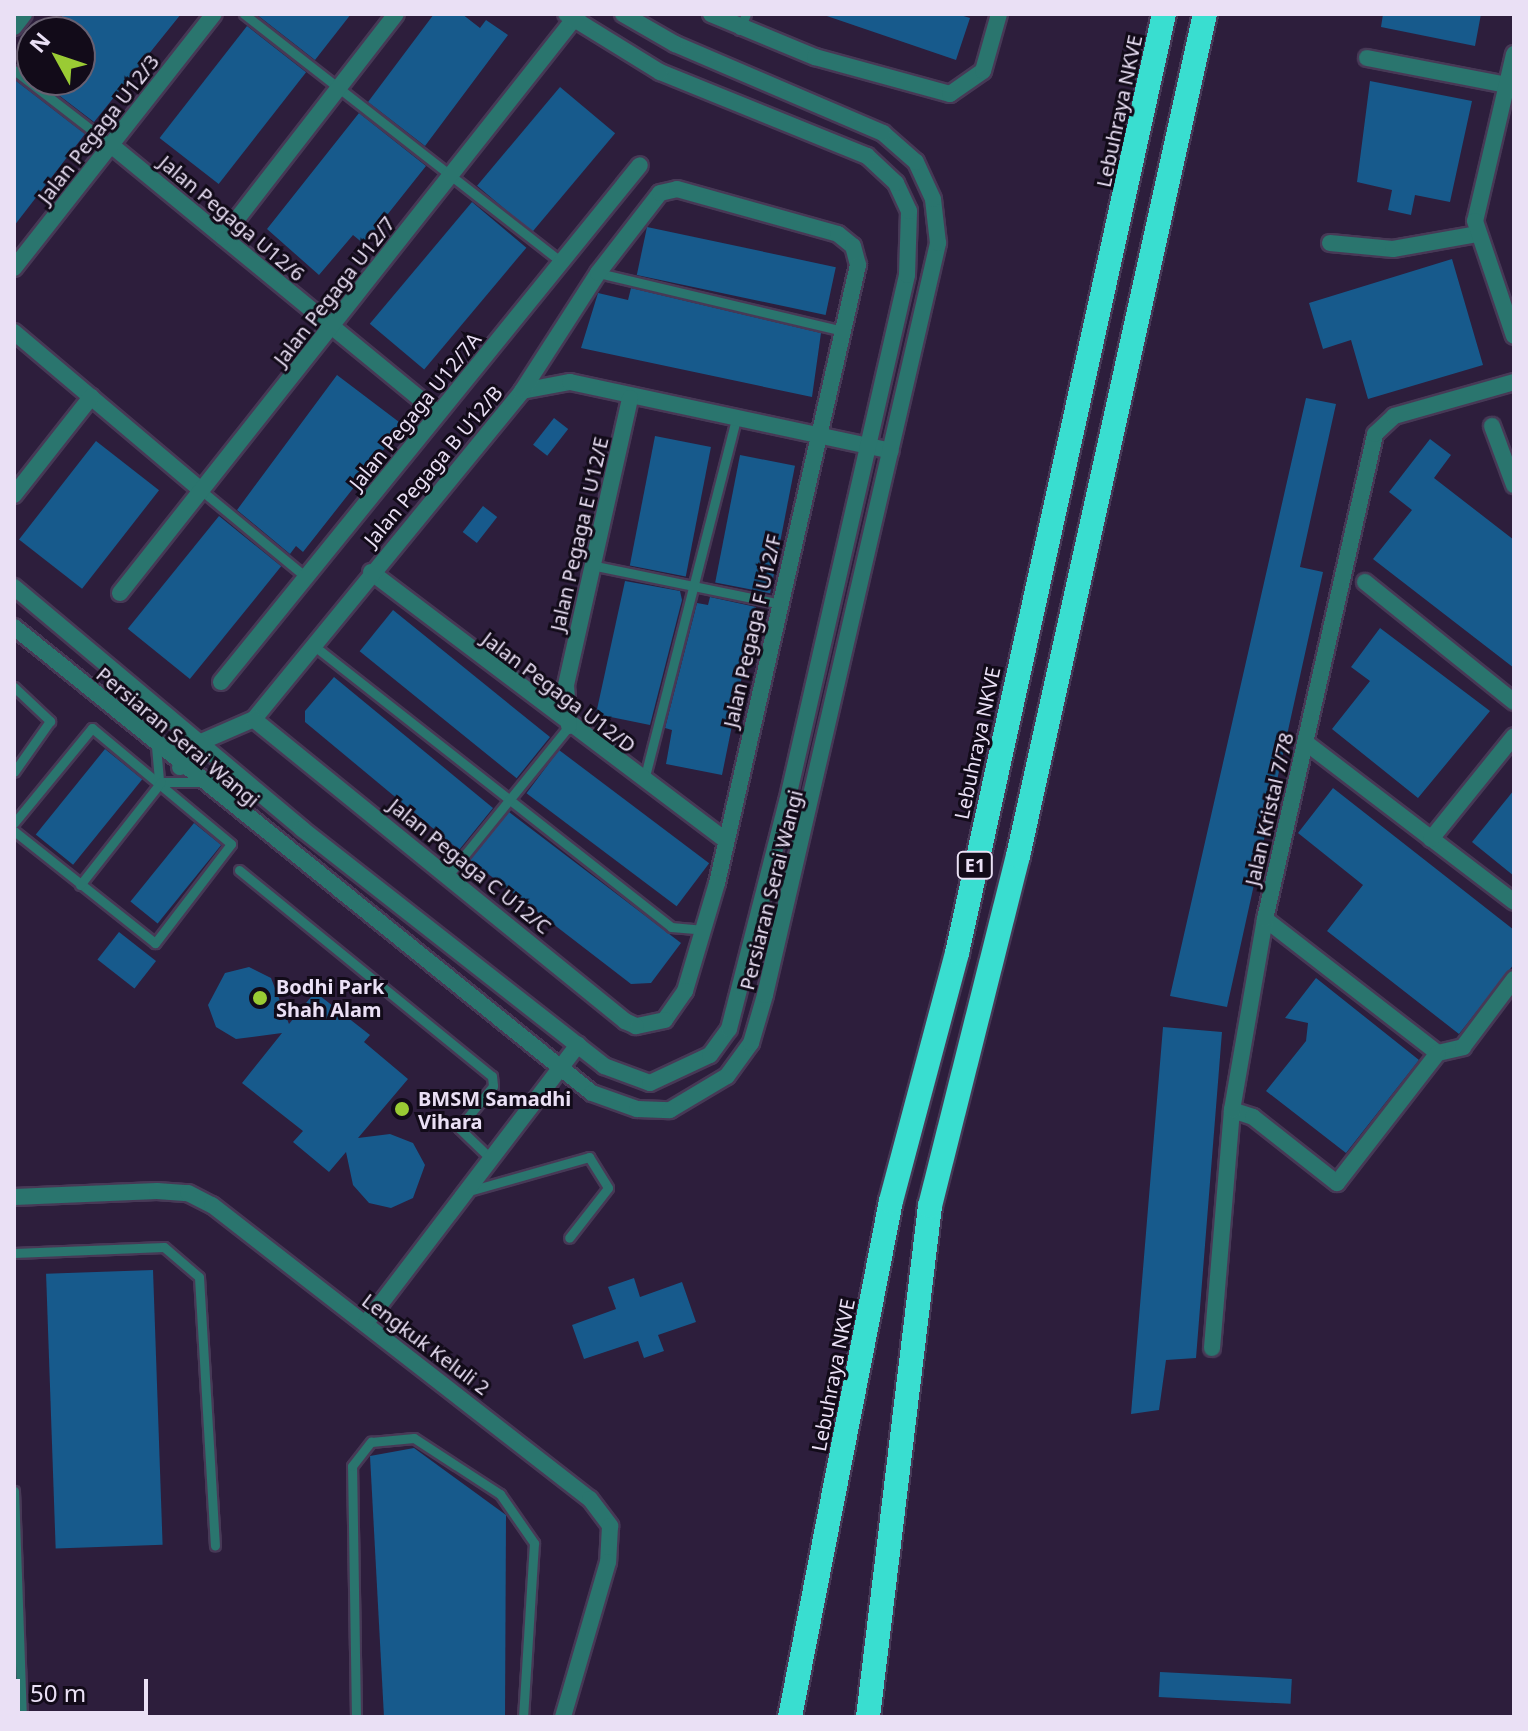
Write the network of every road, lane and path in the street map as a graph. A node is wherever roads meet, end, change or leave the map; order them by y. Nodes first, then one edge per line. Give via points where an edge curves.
1 (24, 14) edge
2 (214, 14) edge
3 (244, 14) edge
4 (396, 14) edge
5 (623, 14) edge
6 (711, 14) edge
7 (1164, 14) edge
8 (1205, 14) edge
9 (573, 16) edge
10 (998, 19) edge
11 (742, 22) edge
12 (14, 27) edge
13 (1514, 54) edge
14 (1367, 58) dead end
15 (14, 70) edge
16 (1507, 85) junction
17 (339, 88) junction
18 (111, 145) junction
19 (640, 165) dead end
20 (451, 176) junction
21 (1477, 234) junction
22 (223, 237) junction
23 (1330, 243) dead end
24 (561, 262) junction
25 (14, 268) edge
26 (598, 273) junction
27 (331, 327) junction
28 (840, 330) junction
29 (14, 332) edge
30 (1514, 336) edge
31 (1514, 382) edge
32 (522, 391) junction
33 (91, 397) junction
34 (630, 398) junction
35 (438, 414) junction
36 (736, 419) junction
37 (1492, 426) dead end
38 (816, 438) junction
39 (865, 447) junction
40 (891, 451) junction
41 (1514, 485) edge
42 (202, 491) junction
43 (14, 495) edge
44 (591, 565) junction
45 (371, 572) junction
46 (306, 577) junction
47 (1365, 582) dead end
48 (14, 587) edge
49 (691, 588) junction
50 (120, 593) dead end
51 (781, 604) junction
52 (14, 627) edge
53 (313, 645) junction
54 (221, 682) dead end
55 (14, 687) edge
56 (1514, 702) edge
57 (254, 719) junction
58 (569, 726) junction
59 (1514, 736) edge
60 (201, 742) junction
61 (1305, 742) junction
62 (156, 746) junction
63 (180, 767) junction
64 (14, 772) edge
65 (644, 781) junction
66 (161, 782) junction
67 (199, 782) junction
68 (509, 801) junction
69 (14, 823) edge
70 (14, 831) edge
71 (1431, 839) junction
72 (725, 840) junction
73 (239, 870) dead end
74 (450, 873) junction
75 (80, 885) junction
76 (1514, 902) edge
77 (1265, 919) junction
78 (704, 930) junction
79 (1514, 979) edge
80 (665, 1020) joint
81 (578, 1045) junction
82 (1438, 1053) junction
83 (560, 1068) junction
84 (1232, 1110) junction
85 (491, 1159) junction
86 (465, 1192) junction
87 (14, 1197) edge
88 (569, 1238) dead end
89 (14, 1253) edge
90 (366, 1323) junction
91 (1212, 1348) dead end
92 (14, 1491) edge
93 (215, 1546) dead end
94 (22, 1717) edge
95 (356, 1717) edge
96 (523, 1717) edge
97 (563, 1717) edge
98 (790, 1717) edge
99 (868, 1717) edge

1 - 12 street
2 - 18 street, Jalan Pegaga U12/3
3 - 17 lane
4 - 17 street
5 - 40 street, Persiaran Serai Wangi via 675,44 873,128 916,162 933,199 938,243
6 - 11 street
7 - 98 highway, Lebuhraya NKVE / E1 via 957,953 891,1201
8 - 99 highway, E1 via 1018,856 930,1206
9 - 20 street, Jalan Pegaga U12/7
9 - 39 street, Persiaran Serai Wangi via 739,108 843,142 896,183 912,240
10 - 11 street via 983,71 950,94
13 - 16 street
14 - 16 street
15 - 18 lane
16 - 21 street via 1476,204
17 - 20 lane
17 - 22 street
18 - 22 street, Jalan Pegaga U12/6
18 - 25 street, Jalan Pegaga U12/3
19 - 24 street, Jalan Pegaga U12/7A
20 - 24 lane
20 - 27 street, Jalan Pegaga U12/7
21 - 23 street via 1393,249
21 - 30 street
22 - 27 street, Jalan Pegaga U12/6
24 - 35 street, Jalan Pegaga U12/7A
26 - 28 lane
26 - 28 street, Jalan Pegaga F U12/F via 668,190 838,234 853,246 858,265
26 - 32 street
27 - 35 street, Jalan Pegaga U12/6
27 - 42 street, Jalan Pegaga U12/7
28 - 38 street, Jalan Pegaga F U12/F
29 - 33 street
31 - 61 street, Jalan Kristal 7/78 via 1394,416 1375,434
32 - 34 street, Jalan Pegaga B U12/B via 570,382
32 - 45 street, Jalan Pegaga B U12/B
33 - 42 street
33 - 43 street
34 - 36 street, Jalan Pegaga B U12/B
34 - 44 street, Jalan Pegaga E U12/E
35 - 46 street, Jalan Pegaga U12/7A
36 - 38 street, Jalan Pegaga B U12/B
36 - 49 lane
37 - 41 street
38 - 39 street, Jalan Pegaga B U12/B
38 - 51 street, Jalan Pegaga F U12/F
39 - 40 street, Jalan Pegaga B U12/B
39 - 81 street, Persiaran Serai Wangi via 729,1029 690,1070 650,1083 604,1066
40 - 83 street, Persiaran Serai Wangi via 813,807 751,1043 727,1076 670,1110 615,1103
42 - 46 lane
42 - 50 street, Jalan Pegaga U12/7
44 - 49 lane
44 - 58 street, Jalan Pegaga E U12/E via 566,685
45 - 53 street, Jalan Pegaga B U12/B
45 - 58 street, Jalan Pegaga U12/D
46 - 54 street, Jalan Pegaga U12/7A
47 - 56 street
48 - 60 street, Persiaran Serai Wangi
49 - 51 lane
49 - 65 lane
51 - 72 street, Jalan Pegaga F U12/F
52 - 62 street, Persiaran Serai Wangi
53 - 57 street, Jalan Pegaga B U12/B
53 - 68 lane
55 - 64 lane via 50,721
57 - 60 street, Jalan Pegaga B U12/B
57 - 74 street, Jalan Pegaga C U12/C
58 - 65 street, Jalan Pegaga U12/D
58 - 68 lane
59 - 71 street
60 - 63 street
60 - 81 street, Persiaran Serai Wangi
61 - 71 street
61 - 77 street, Jalan Kristal 7/78
62 - 63 street, Persiaran Serai Wangi
62 - 66 lane
63 - 67 street, Persiaran Serai Wangi
65 - 72 street, Jalan Pegaga U12/D
66 - 67 lane
66 - 69 lane via 88,728
66 - 75 lane
66 - 75 lane via 231,844 162,940 151,942
67 - 83 street, Persiaran Serai Wangi
68 - 74 lane
68 - 78 lane via 671,927
70 - 75 lane
71 - 76 street
72 - 78 street, Jalan Pegaga F U12/F
73 - 85 lane via 492,1076 493,1086 459,1128
74 - 80 street, Jalan Pegaga C U12/C via 625,1021 636,1026
77 - 82 street
77 - 84 street, Jalan Kristal 7/78
78 - 80 street, Jalan Pegaga F U12/F via 685,991
79 - 82 street via 1463,1047
81 - 83 street
82 - 84 street via 1337,1183 1253,1117
83 - 85 street
84 - 91 street, Jalan Kristal 7/78
85 - 86 street
86 - 88 lane via 589,1157 608,1188
86 - 90 street
87 - 90 street, Lengkuk Keluli 2 via 188,1193
89 - 93 lane via 164,1247 199,1277
90 - 97 street, Lengkuk Keluli 2 via 548,1463 606,1518 608,1562
92 - 94 lane
95 - 96 lane via 352,1466 355,1452 371,1442 414,1438 500,1494 534,1543

